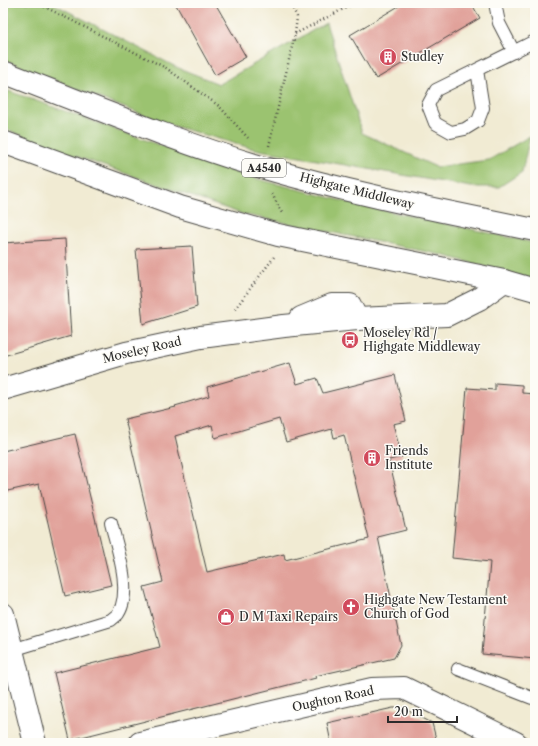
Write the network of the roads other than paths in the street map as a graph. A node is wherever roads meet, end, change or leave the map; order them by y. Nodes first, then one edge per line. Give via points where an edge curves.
1 (495, 3) edge
2 (535, 41) edge
3 (514, 52) junction
4 (477, 70) junction
5 (3, 72) edge
6 (3, 142) edge
7 (535, 230) edge
8 (504, 282) junction
9 (535, 290) edge
10 (3, 389) edge
11 (111, 523) dead end
12 (3, 614) edge
13 (8, 646) edge
14 (458, 669) dead end
15 (535, 698) edge
16 (194, 737) edge
17 (34, 743) edge
18 (140, 743) edge
19 (516, 743) edge

1 - 3 lane via 499,23
2 - 3 lane
3 - 4 lane
4 - 4 lane via 436,90 428,105 435,123 451,132 465,130 478,121 483,108
5 - 7 main road, Highgate Middleway / A4540 via 258,166 408,204
6 - 8 main road via 180,208 278,235
8 - 9 main road
8 - 10 main road, Moseley Road via 479,299 447,315 357,319 201,337 126,353
11 - 13 lane via 124,577 118,615 111,620
12 - 13 main road
13 - 17 main road
14 - 15 lane
16 - 18 main road, Oughton Road
16 - 19 main road, Oughton Road via 372,689 404,688

